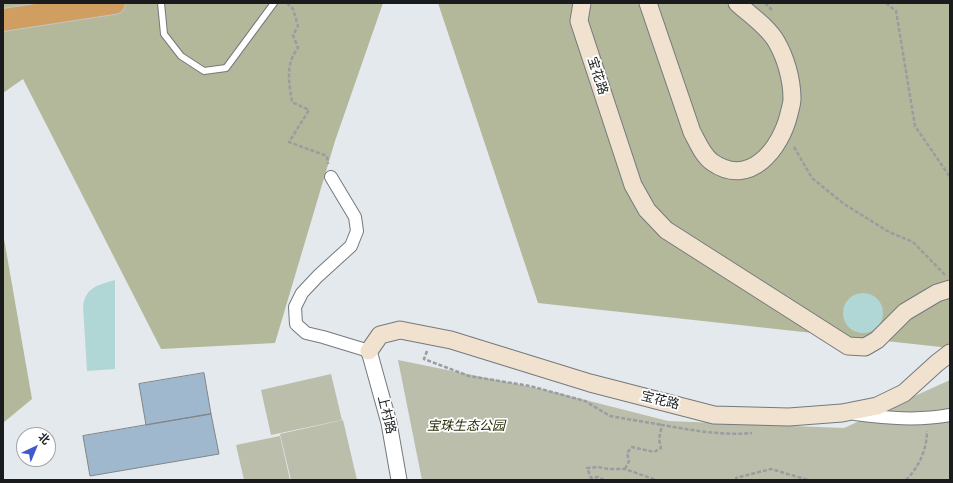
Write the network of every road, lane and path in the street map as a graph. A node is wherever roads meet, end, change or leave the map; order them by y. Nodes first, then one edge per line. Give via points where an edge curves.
1 (114, 3) edge
2 (161, 3) edge
3 (274, 3) edge
4 (287, 3) edge
5 (582, 3) edge
6 (648, 3) edge
7 (737, 3) edge
8 (765, 3) edge
9 (886, 3) edge
10 (774, 14) dead end
11 (3, 20) edge
12 (795, 141) dead end
13 (327, 156) dead end
14 (331, 176) dead end
15 (950, 177) edge
16 (950, 290) edge
17 (432, 336) junction
18 (369, 351) junction
19 (950, 353) edge
20 (842, 413) junction
21 (950, 415) edge
22 (928, 419) junction
23 (662, 425) junction
24 (755, 432) dead end
25 (625, 469) junction
26 (399, 480) edge
27 (604, 480) edge
28 (656, 480) edge
29 (737, 480) edge
30 (808, 480) edge
31 (906, 480) edge

1 - 11 highway
2 - 3 lane via 164,34 181,56 204,71 226,68
4 - 13 path via 293,9 298,26 292,35 298,48 293,54 288,73 292,102 309,110 289,142
5 - 16 main road, 宝花路 via 580,21 633,185 647,210 666,230 848,346 865,347 878,340 905,312 937,293
6 - 7 main road via 699,146 711,162 723,168 737,170 760,163 770,154 787,122 792,100 786,62 776,41
8 - 10 path
9 - 15 path via 896,11 915,126
12 - 16 path via 794,148 812,178 844,204 889,232 913,242 948,277
14 - 18 street via 355,217 357,231 351,246 302,293 295,307 296,324 306,333
17 - 18 main road, 宝花路 via 400,330 380,335
17 - 20 main road, 宝花路 via 590,383 714,414 789,417
17 - 23 path via 424,359 462,373 530,386 585,401 610,416
18 - 26 street, 上村路 via 389,423
19 - 20 main road, 宝花路 via 904,393 878,406
20 - 22 street via 904,420
21 - 22 street
22 - 31 path via 927,442 916,470
23 - 24 path via 733,434
23 - 25 path via 659,439 661,448 654,452 632,447 627,453 629,461
25 - 27 path via 587,468 591,478 598,477
25 - 28 path
29 - 30 path via 736,478 772,469

